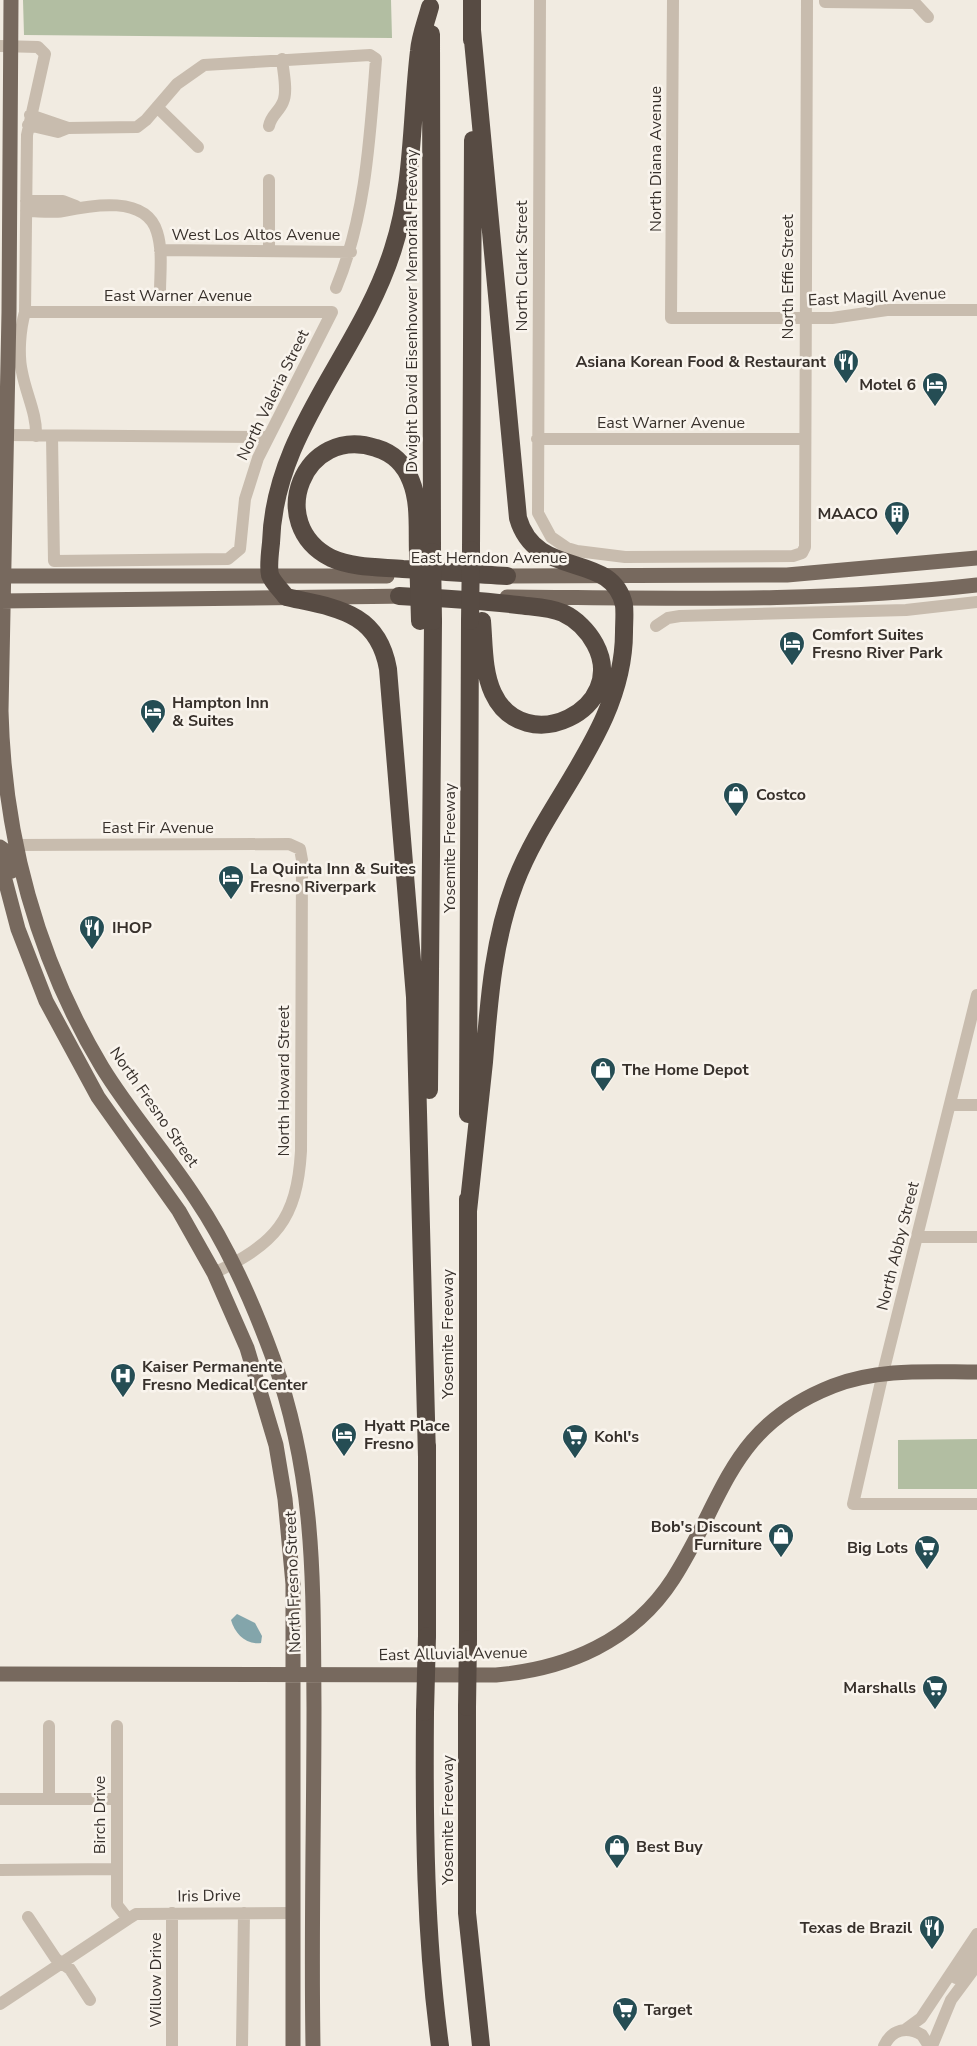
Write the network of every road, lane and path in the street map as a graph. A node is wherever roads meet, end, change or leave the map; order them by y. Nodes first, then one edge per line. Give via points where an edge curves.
1 (11, 0) edge
2 (472, 0) edge
3 (540, 0) edge
4 (673, 0) edge
5 (807, 0) edge
6 (825, 0) edge
7 (430, 4) edge
8 (928, 17) dead end
9 (472, 30) junction
10 (5, 46) edge
11 (282, 59) junction
12 (157, 108) junction
13 (29, 120) junction
14 (270, 126) dead end
15 (198, 147) dead end
16 (269, 180) dead end
17 (26, 206) junction
18 (160, 250) junction
19 (269, 251) junction
20 (351, 252) junction
21 (336, 288) dead end
22 (160, 292) dead end
23 (977, 309) edge
24 (25, 312) junction
25 (332, 312) joint
26 (671, 318) joint
27 (804, 318) junction
28 (5, 435) junction
29 (36, 436) junction
30 (52, 436) junction
31 (267, 437) junction
32 (804, 439) junction
33 (537, 440) junction
34 (545, 529) joint
35 (425, 552) junction
36 (977, 558) edge
37 (270, 575) junction
38 (1, 576) edge
39 (507, 576) junction
40 (602, 576) junction
41 (977, 585) edge
42 (399, 596) junction
43 (286, 597) junction
44 (621, 598) junction
45 (1, 601) edge
46 (977, 602) edge
47 (426, 621) joint
48 (476, 621) junction
49 (656, 626) dead end
50 (0, 811) edge
51 (8, 846) edge
52 (300, 849) joint
53 (0, 861) edge
54 (977, 995) edge
55 (950, 1105) junction
56 (977, 1106) edge
57 (468, 1211) junction
58 (918, 1236) junction
59 (977, 1237) edge
60 (233, 1264) junction
61 (214, 1273) junction
62 (977, 1372) edge
63 (883, 1373) junction
64 (427, 1457) junction
65 (977, 1504) edge
66 (0, 1674) edge
67 (292, 1674) junction
68 (314, 1674) junction
69 (49, 1726) dead end
70 (117, 1726) dead end
71 (0, 1799) edge
72 (49, 1799) junction
73 (117, 1799) junction
74 (293, 1817) junction
75 (116, 1869) junction
76 (0, 1870) edge
77 (172, 1913) junction
78 (244, 1913) junction
79 (293, 1913) junction
80 (28, 1917) dead end
81 (128, 1919) junction
82 (977, 1936) edge
83 (312, 1944) junction
84 (977, 1950) edge
85 (64, 1964) junction
86 (977, 1965) edge
87 (90, 2000) dead end
88 (951, 2000) junction
89 (0, 2004) edge
90 (906, 2029) junction
91 (172, 2046) edge
92 (242, 2046) edge
93 (293, 2046) edge
94 (303, 2046) edge
95 (313, 2046) edge
96 (440, 2046) edge
97 (482, 2046) edge
98 (885, 2046) edge
99 (931, 2046) edge

1 - 10 main road, North Fresno Street
2 - 9 highway
3 - 33 street, North Clark Street
4 - 26 street, North Diana Avenue
5 - 27 street, North Effie Street
6 - 8 street via 915,3
7 - 35 highway, Dwight David Eisenhower Memorial Freeway
7 - 37 highway via 419,49 411,163 401,222 386,270 364,319 285,462 274,500
9 - 40 highway via 518,518 529,542 543,554
9 - 48 highway
10 - 13 street via 38,47 45,54
10 - 28 main road, North Fresno Street via 9,312
11 - 12 street via 204,65 177,84
11 - 14 street via 284,98 270,117
11 - 20 street via 370,55 376,59 368,154
12 - 13 street via 137,127 68,128 58,132
12 - 15 street
13 - 17 street
16 - 19 street
17 - 18 street via 63,201 76,206 121,206 145,214 157,230
17 - 24 street
18 - 19 street, West Los Altos Avenue
18 - 22 street
19 - 20 street, West Los Altos Avenue
20 - 21 street
23 - 27 street, East Magill Avenue via 887,310
24 - 25 street, East Warner Avenue
24 - 29 street via 21,370 37,424
25 - 31 street, North Valeria Street
26 - 27 street, East Magill Avenue
27 - 32 street, North Effie Street
28 - 29 street
28 - 38 main road, North Fresno Street
29 - 30 street
30 - 31 street
30 - 31 street, North Valeria Street via 54,561 228,559 240,549 247,490
32 - 33 street, East Warner Avenue
32 - 34 street, North Effie Street via 802,554 625,557 567,548
33 - 34 street, North Clark Street via 537,513
35 - 39 highway via 413,487 391,455 364,445 343,445 322,454 306,470 297,491 299,521 310,540 328,556 355,565
35 - 47 highway, Dwight David Eisenhower Memorial Freeway, bridge
36 - 40 main road, East Herndon Avenue via 788,575
37 - 38 main road, East Herndon Avenue
37 - 39 main road, East Herndon Avenue
37 - 43 highway
38 - 45 main road, North Fresno Street
39 - 40 main road, East Herndon Avenue
40 - 44 highway
41 - 44 main road via 797,599
42 - 43 main road
42 - 44 main road
42 - 48 highway via 497,602 567,615 588,633 599,654 601,677 590,702 576,716 553,724 533,724 508,712 492,692
43 - 45 main road
43 - 64 highway via 354,616 376,635 388,669 415,997
44 - 57 highway via 624,643 614,697 528,853 501,928 491,987
45 - 51 main road, North Fresno Street
46 - 49 street via 906,610 680,616
47 - 64 highway, Yosemite Freeway via 430,907
48 - 57 highway, Yosemite Freeway
50 - 51 main road
51 - 52 street, East Fir Avenue via 289,844
51 - 60 main road, North Fresno Street via 52,966 101,1065 198,1201
52 - 60 street, North Howard Street via 299,1178 294,1200 279,1230
53 - 61 main road, North Fresno Street via 35,974 76,1059 179,1211
54 - 55 street, North Abby Street
55 - 56 street
55 - 58 street, North Abby Street
57 - 97 highway, Yosemite Freeway, bridge via 467,1913
58 - 59 street
58 - 63 street, North Abby Street
60 - 61 street, North Howard Street
60 - 68 main road, North Fresno Street via 273,1359 304,1475 314,1565
61 - 67 main road, North Fresno Street via 247,1348 276,1445 292,1560
62 - 63 main road, East Alluvial Avenue
63 - 65 street, North Abby Street via 853,1504
63 - 68 main road, East Alluvial Avenue via 822,1391 766,1426 734,1464 672,1581 648,1610 600,1648 561,1664 496,1675
64 - 96 highway, Yosemite Freeway, bridge via 423,1845
66 - 67 main road, East Alluvial Avenue
67 - 68 main road, East Alluvial Avenue
67 - 74 main road, North Fresno Street
68 - 83 main road, North Fresno Street
69 - 72 street
70 - 73 street, Birch Drive
71 - 72 street
72 - 73 street
73 - 75 street, Birch Drive
74 - 79 main road, North Fresno Street
74 - 83 main road via 302,1824 303,1899
75 - 76 street
75 - 81 street, Birch Drive via 117,1905
77 - 78 street, Iris Drive
77 - 81 street, Iris Drive via 136,1914
77 - 91 street, Willow Drive
78 - 79 street, Iris Drive
78 - 92 street
79 - 93 main road, North Fresno Street
79 - 94 main road via 300,1957
80 - 85 street via 56,1959
81 - 85 street, Iris Drive
82 - 90 street via 921,2018
83 - 95 main road, North Fresno Street
84 - 88 street via 956,1979
85 - 87 street
85 - 89 street, Iris Drive
86 - 88 street
88 - 99 street
90 - 98 street via 896,2032
90 - 99 street via 922,2035

